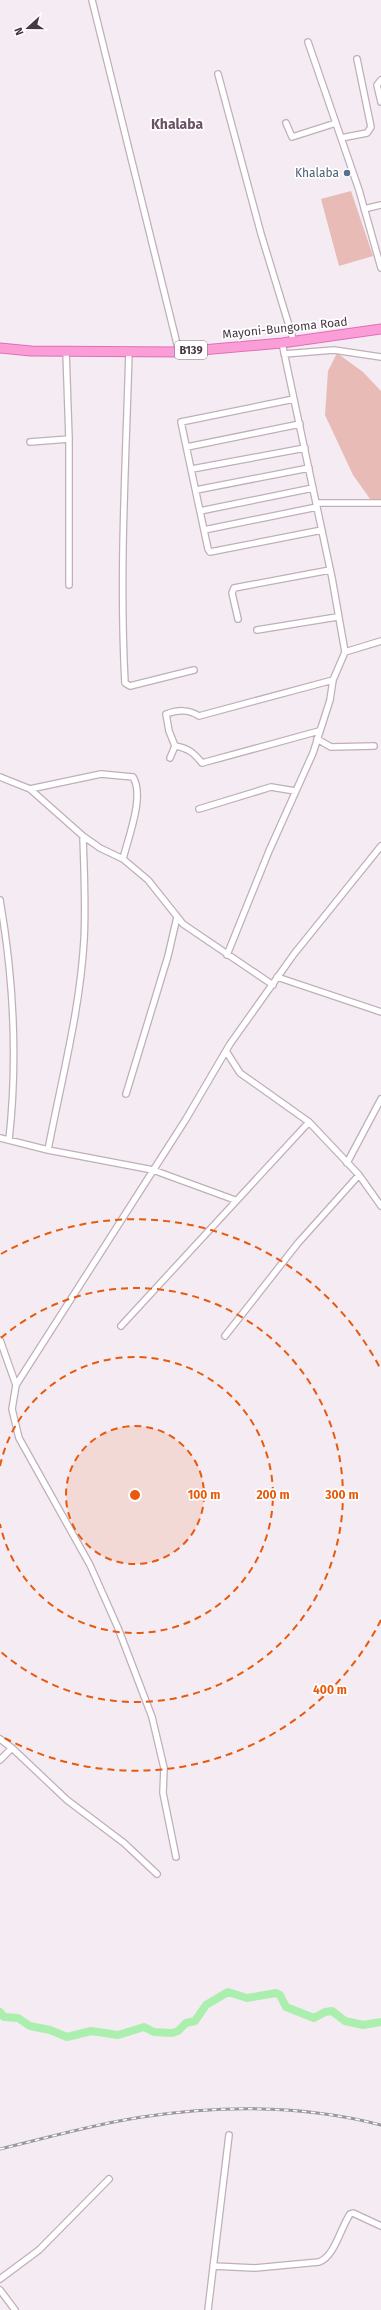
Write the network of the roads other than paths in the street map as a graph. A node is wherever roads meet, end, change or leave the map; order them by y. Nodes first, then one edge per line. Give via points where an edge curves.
1 (92, 0) edge
2 (308, 42) dead end
3 (357, 59) dead end
4 (218, 74) dead end
5 (381, 80) edge
6 (381, 102) edge
7 (286, 123) dead end
8 (336, 123) junction
9 (341, 138) junction
10 (381, 205) edge
11 (364, 209) junction
12 (381, 268) edge
13 (381, 329) edge
14 (294, 342) junction
15 (282, 343) junction
16 (0, 348) edge
17 (66, 351) junction
18 (129, 351) junction
19 (179, 352) junction
20 (284, 354) junction
21 (381, 357) edge
22 (294, 399) junction
23 (300, 424) junction
24 (69, 439) junction
25 (30, 442) dead end
26 (187, 447) junction
27 (305, 448) junction
28 (309, 468) junction
29 (192, 469) junction
30 (313, 488) junction
31 (196, 490) junction
32 (381, 503) edge
33 (317, 505) junction
34 (200, 511) junction
35 (204, 530) junction
36 (322, 530) junction
37 (330, 570) junction
38 (69, 585) dead end
39 (338, 617) junction
40 (238, 619) dead end
41 (257, 630) dead end
42 (381, 641) edge
43 (345, 652) junction
44 (194, 670) dead end
45 (333, 680) junction
46 (319, 732) junction
47 (317, 738) junction
48 (175, 746) junction
49 (374, 746) dead end
50 (170, 758) dead end
51 (0, 777) edge
52 (30, 789) junction
53 (295, 791) junction
54 (199, 809) dead end
55 (84, 836) junction
56 (381, 846) edge
57 (123, 859) junction
58 (0, 900) edge
59 (177, 917) junction
60 (228, 955) junction
61 (277, 977) junction
62 (273, 985) junction
63 (381, 1012) edge
64 (226, 1051) junction
65 (126, 1094) dead end
66 (381, 1099) edge
67 (309, 1122) junction
68 (0, 1138) edge
69 (9, 1140) junction
70 (48, 1150) junction
71 (347, 1163) junction
72 (153, 1170) junction
73 (359, 1174) junction
74 (235, 1200) junction
75 (381, 1206) edge
76 (121, 1326) dead end
77 (225, 1336) dead end
78 (0, 1340) edge
79 (16, 1385) junction
80 (0, 1739) edge
81 (12, 1748) junction
82 (0, 1760) edge
83 (176, 1857) dead end
84 (157, 1874) dead end
85 (229, 2135) dead end
86 (109, 2179) dead end
87 (381, 2226) edge
88 (213, 2266) junction
89 (0, 2279) edge
90 (0, 2290) edge
91 (15, 2310) edge
92 (208, 2310) edge

1 - 19 street
2 - 8 street
3 - 9 street via 371,127 367,133
4 - 14 street via 261,234
5 - 6 street via 377,85
7 - 8 street via 292,137
8 - 9 street
9 - 11 street
10 - 11 street
11 - 12 street
13 - 14 main road, Mayoni-Bungoma Road / B139
14 - 15 main road, Mayoni-Bungoma Road / B139
15 - 19 main road, Mayoni-Bungoma Road / B139
15 - 20 street
16 - 17 main road, Mayoni-Bungoma Road / B139
17 - 18 main road, Mayoni-Bungoma Road / B139
17 - 24 street
18 - 19 main road, Mayoni-Bungoma Road / B139
18 - 44 street via 124,484 125,683 130,686
20 - 21 street via 334,350
20 - 22 street
22 - 23 street
22 - 26 street via 182,421
23 - 26 street
23 - 27 street
24 - 25 street
24 - 38 street
26 - 29 street
27 - 28 street
27 - 29 street
28 - 30 street
28 - 31 street
29 - 31 street
30 - 33 street
30 - 34 street
31 - 34 street
32 - 33 street
33 - 35 street
33 - 36 street
34 - 35 street
35 - 36 street via 210,552
36 - 37 street
37 - 39 street
37 - 40 street via 234,588 232,593
39 - 41 street
39 - 43 street
42 - 43 street
43 - 45 street
45 - 46 street via 330,700
45 - 48 street via 200,716 192,711 166,714 168,731
46 - 47 street
46 - 48 street via 202,763 193,752
47 - 49 street via 331,747
47 - 53 street
48 - 50 street
51 - 52 street
52 - 55 street
52 - 57 street via 101,774 133,777 138,798
53 - 54 street via 271,786
53 - 60 street
55 - 57 street via 100,848
55 - 70 street via 82,962
56 - 61 street
57 - 59 street via 148,880
58 - 69 street via 15,1018 14,1086
59 - 60 street
59 - 65 street via 168,956
60 - 62 street
61 - 62 street
61 - 63 street
62 - 64 street
64 - 67 street via 240,1073
64 - 72 street
66 - 71 street
67 - 71 street
67 - 74 street
68 - 69 street
69 - 70 street
70 - 72 street
71 - 73 street
72 - 74 street
72 - 79 street
73 - 75 street
73 - 77 street via 298,1242
74 - 76 street
78 - 79 street
79 - 83 street via 12,1409 20,1438 90,1565 118,1628 152,1717 164,1768 163,1793
80 - 81 street
81 - 82 street
81 - 84 street via 67,1800 124,1843
85 - 88 street
86 - 89 street via 39,2250
87 - 88 street via 353,2213 350,2214 331,2254 326,2260 319,2262 255,2268
88 - 92 street
90 - 91 street

